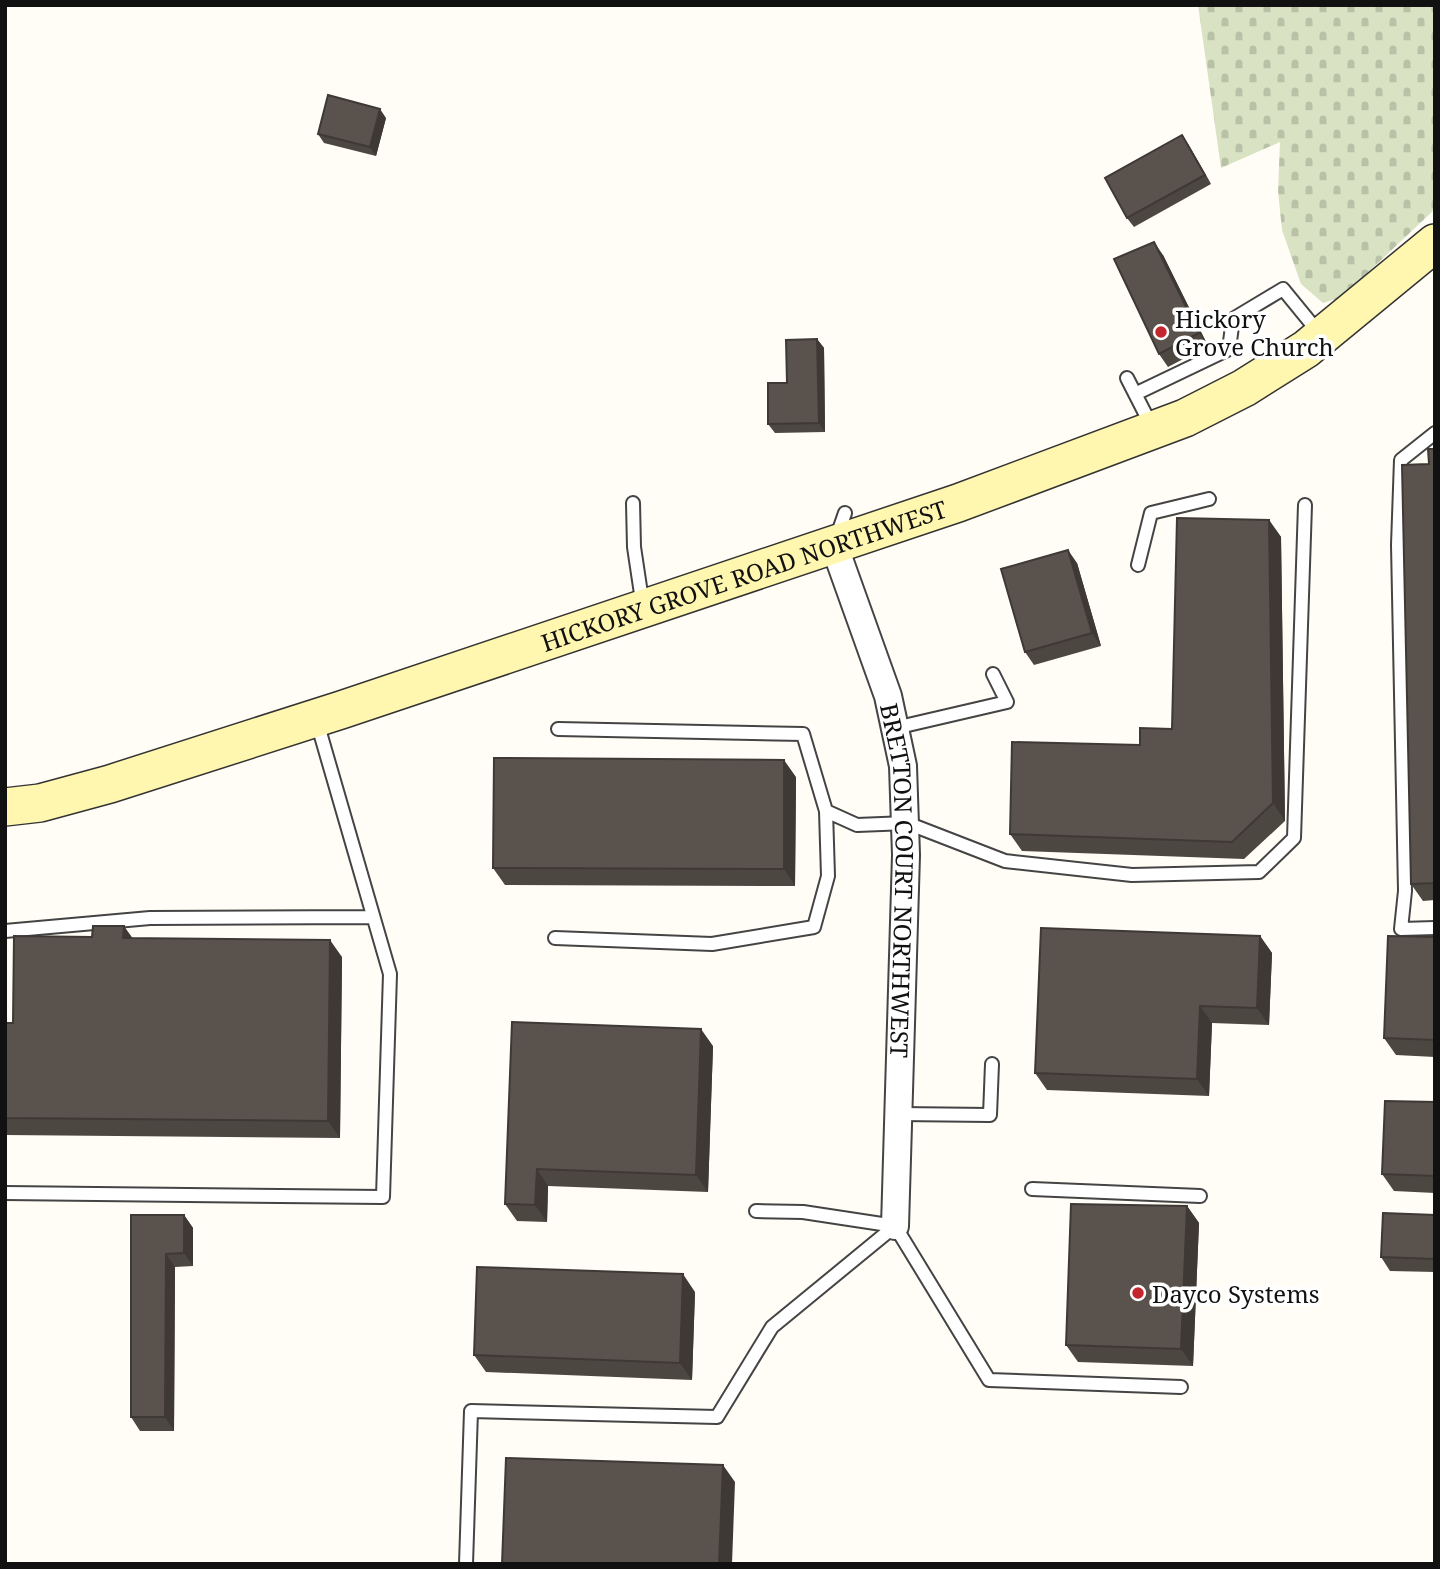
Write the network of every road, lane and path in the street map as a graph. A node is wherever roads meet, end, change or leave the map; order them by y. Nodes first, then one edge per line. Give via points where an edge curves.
1 (1435, 243) edge
2 (1322, 336) junction
3 (1127, 378) dead end
4 (1135, 394) junction
5 (1153, 430) junction
6 (1435, 433) edge
7 (1209, 499) dead end
8 (633, 503) dead end
9 (1305, 505) dead end
10 (840, 529) junction
11 (1138, 565) dead end
12 (643, 609) junction
13 (993, 674) dead end
14 (316, 718) junction
15 (895, 728) junction
16 (558, 729) dead end
17 (5, 807) edge
18 (826, 811) junction
19 (907, 823) junction
20 (373, 917) junction
21 (1435, 928) edge
22 (5, 931) edge
23 (555, 937) dead end
24 (992, 1065) dead end
25 (899, 1114) junction
26 (1032, 1189) dead end
27 (5, 1193) edge
28 (1200, 1196) dead end
29 (756, 1211) dead end
30 (895, 1226) junction
31 (1181, 1387) dead end
32 (466, 1564) edge

1 - 2 street, HICKORY GROVE ROAD NORTHWEST
2 - 4 lane via 1283,289 1233,319 1229,349
2 - 5 street, HICKORY GROVE ROAD NORTHWEST via 1244,388
3 - 4 lane
4 - 5 lane
5 - 10 street, HICKORY GROVE ROAD NORTHWEST via 958,503
6 - 21 lane via 1401,460 1398,545 1405,891 1401,929
7 - 11 lane via 1151,513
8 - 12 lane
9 - 19 lane via 1294,838 1259,872 1132,875 1004,861
10 - 12 street, HICKORY GROVE ROAD NORTHWEST
10 - 15 street, BRETTON COURT NORTHWEST
12 - 14 street, HICKORY GROVE ROAD NORTHWEST
13 - 15 lane via 1007,702
14 - 17 street, HICKORY GROVE ROAD NORTHWEST via 98,787
14 - 20 lane
15 - 19 street, BRETTON COURT NORTHWEST
16 - 18 lane via 803,734
18 - 19 lane via 857,825
18 - 23 lane via 828,876 814,927 712,944
19 - 25 street, BRETTON COURT NORTHWEST
20 - 22 lane via 149,918
20 - 27 lane via 390,974 383,1197
24 - 25 lane via 990,1115
25 - 30 street, BRETTON COURT NORTHWEST
26 - 28 lane
29 - 30 lane via 803,1212
30 - 31 lane via 989,1380
30 - 32 lane via 772,1327 717,1418 471,1410

